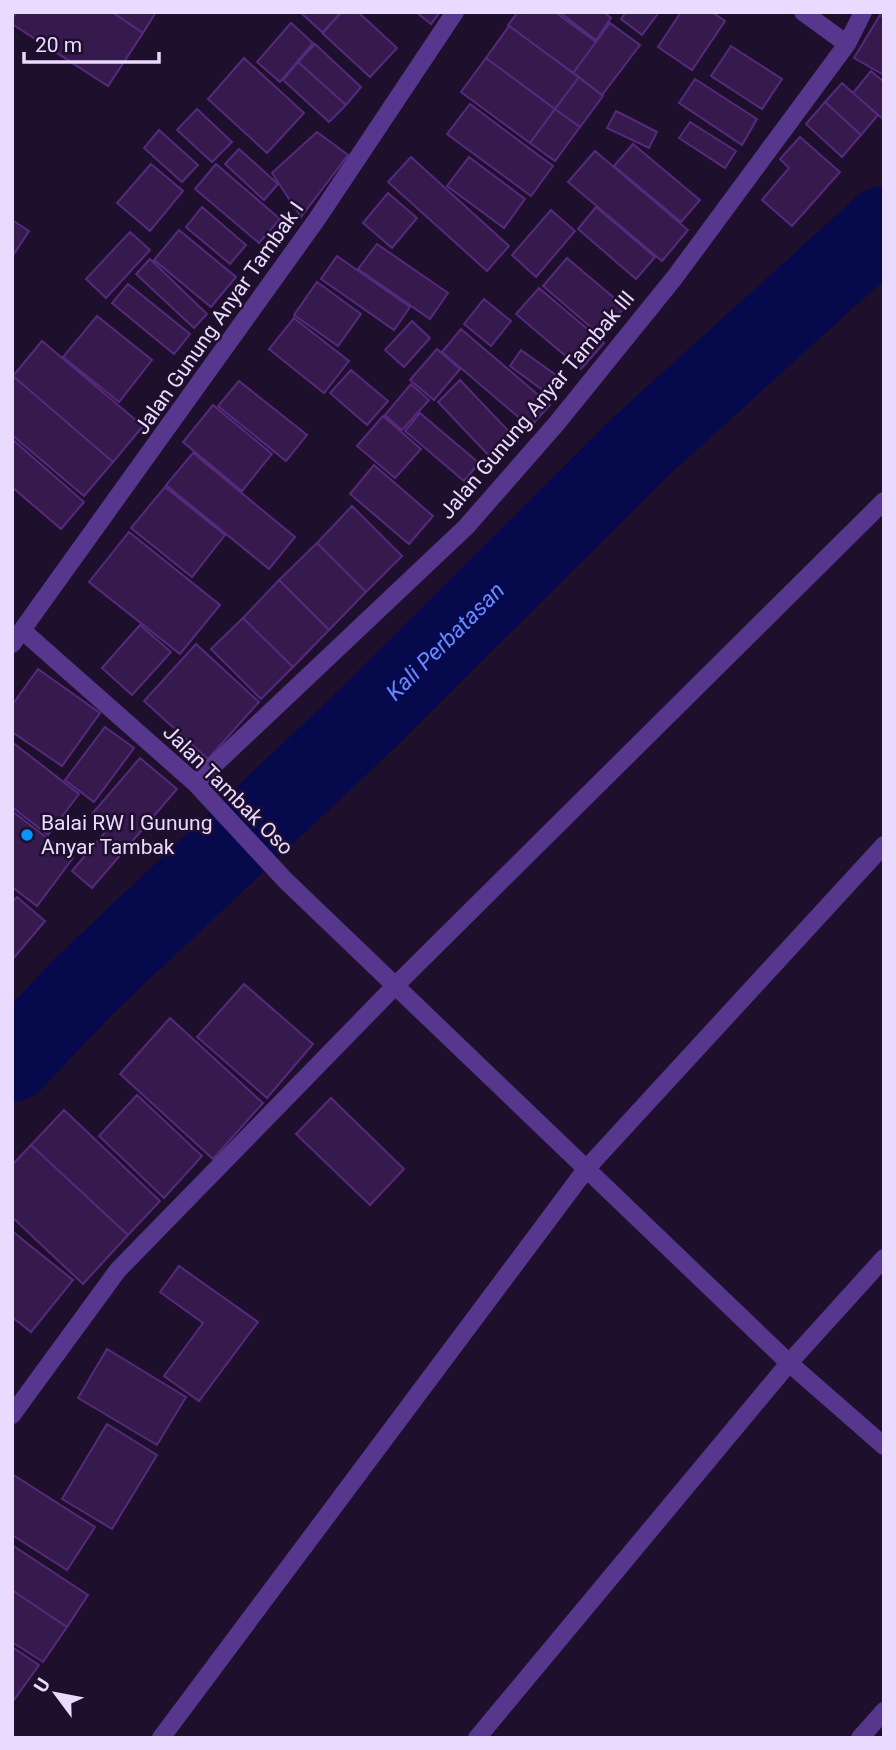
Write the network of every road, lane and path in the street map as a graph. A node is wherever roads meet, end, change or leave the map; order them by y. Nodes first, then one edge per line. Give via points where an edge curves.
1 (455, 12) edge
2 (803, 12) edge
3 (863, 12) edge
4 (848, 44) junction
5 (884, 501) edge
6 (18, 638) edge
7 (195, 783) junction
8 (884, 845) edge
9 (396, 985) junction
10 (587, 1168) junction
11 (884, 1258) edge
12 (789, 1363) junction
13 (12, 1415) edge
14 (884, 1446) edge
15 (884, 1711) edge
16 (161, 1738) edge
17 (477, 1738) edge
18 (860, 1738) edge

1 - 6 street, Jalan Gunung Anyar Tambak I via 317,219
2 - 4 street
3 - 4 street, Jalan Gunung Anyar Tambak III
4 - 7 street, Jalan Gunung Anyar Tambak III via 675,277 466,527
5 - 9 street
6 - 7 street, Jalan Tambak Oso
7 - 9 street, Jalan Tambak Oso via 286,881
8 - 10 street
9 - 10 street, Jalan Tambak Oso
9 - 13 street via 118,1270
10 - 12 street, Jalan Tambak Oso
10 - 16 street
11 - 12 street
12 - 14 street, Jalan Tambak Oso
12 - 17 street
15 - 18 street

